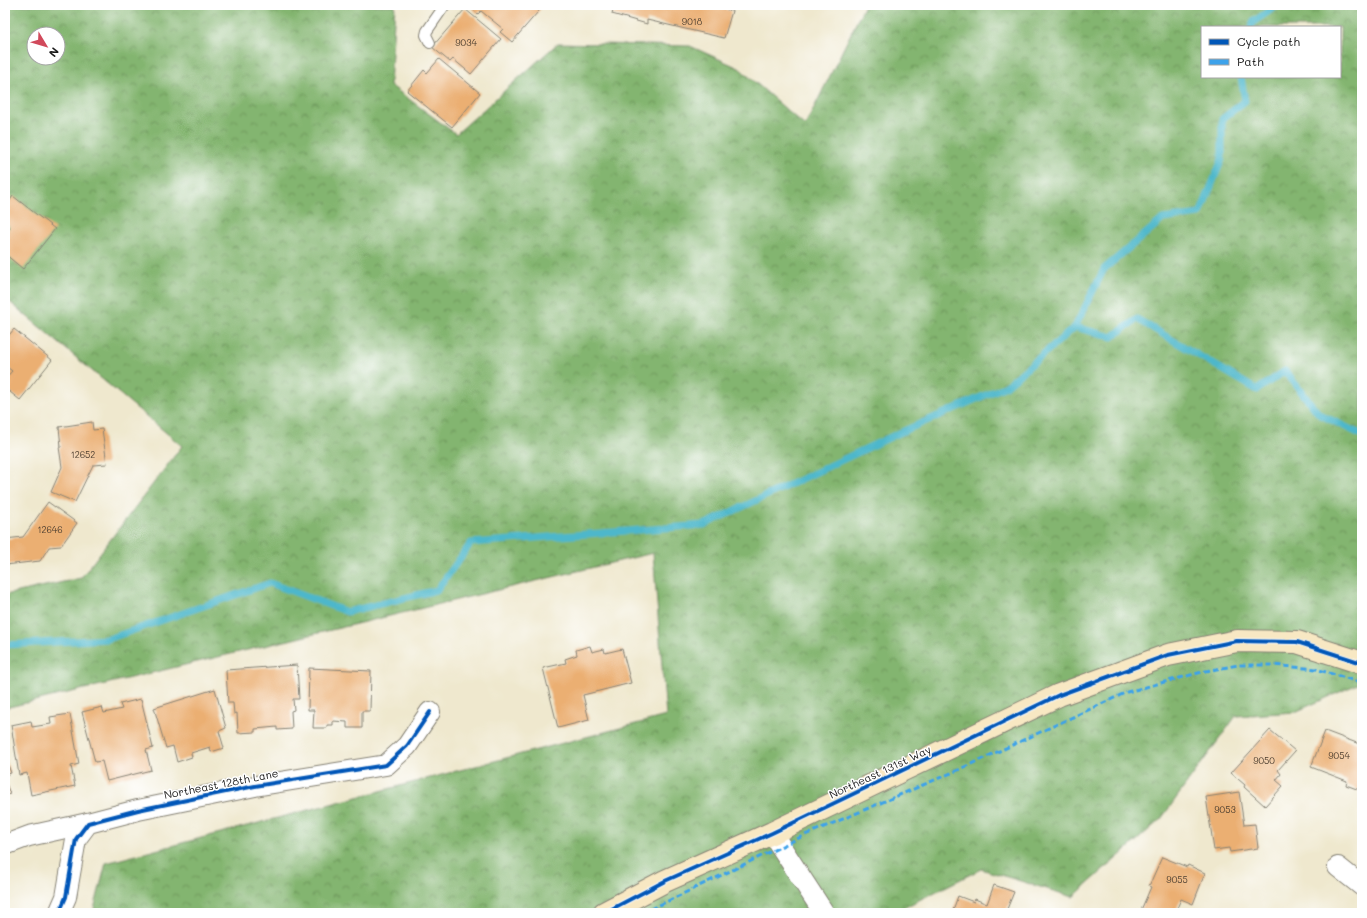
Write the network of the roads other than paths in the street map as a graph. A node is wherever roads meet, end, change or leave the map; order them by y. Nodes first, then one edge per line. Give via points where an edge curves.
1 (445, 5) edge
2 (430, 43) dead end
3 (1362, 663) edge
4 (430, 712) dead end
5 (88, 823) junction
6 (772, 833) junction
7 (5, 845) edge
8 (1338, 867) dead end
9 (1362, 886) edge
10 (59, 913) edge
11 (604, 913) edge
12 (824, 913) edge

1 - 2 lane via 427,31
3 - 6 street, Northeast 131st Way via 1297,642 1237,641 1168,655 1060,695
4 - 5 street, Northeast 128th Lane via 407,746 386,765 255,786
5 - 7 street, Northeast 128th Lane via 29,836
5 - 10 street via 76,839 66,897
6 - 11 street, Northeast 131st Way via 665,881
6 - 12 street
8 - 9 street

